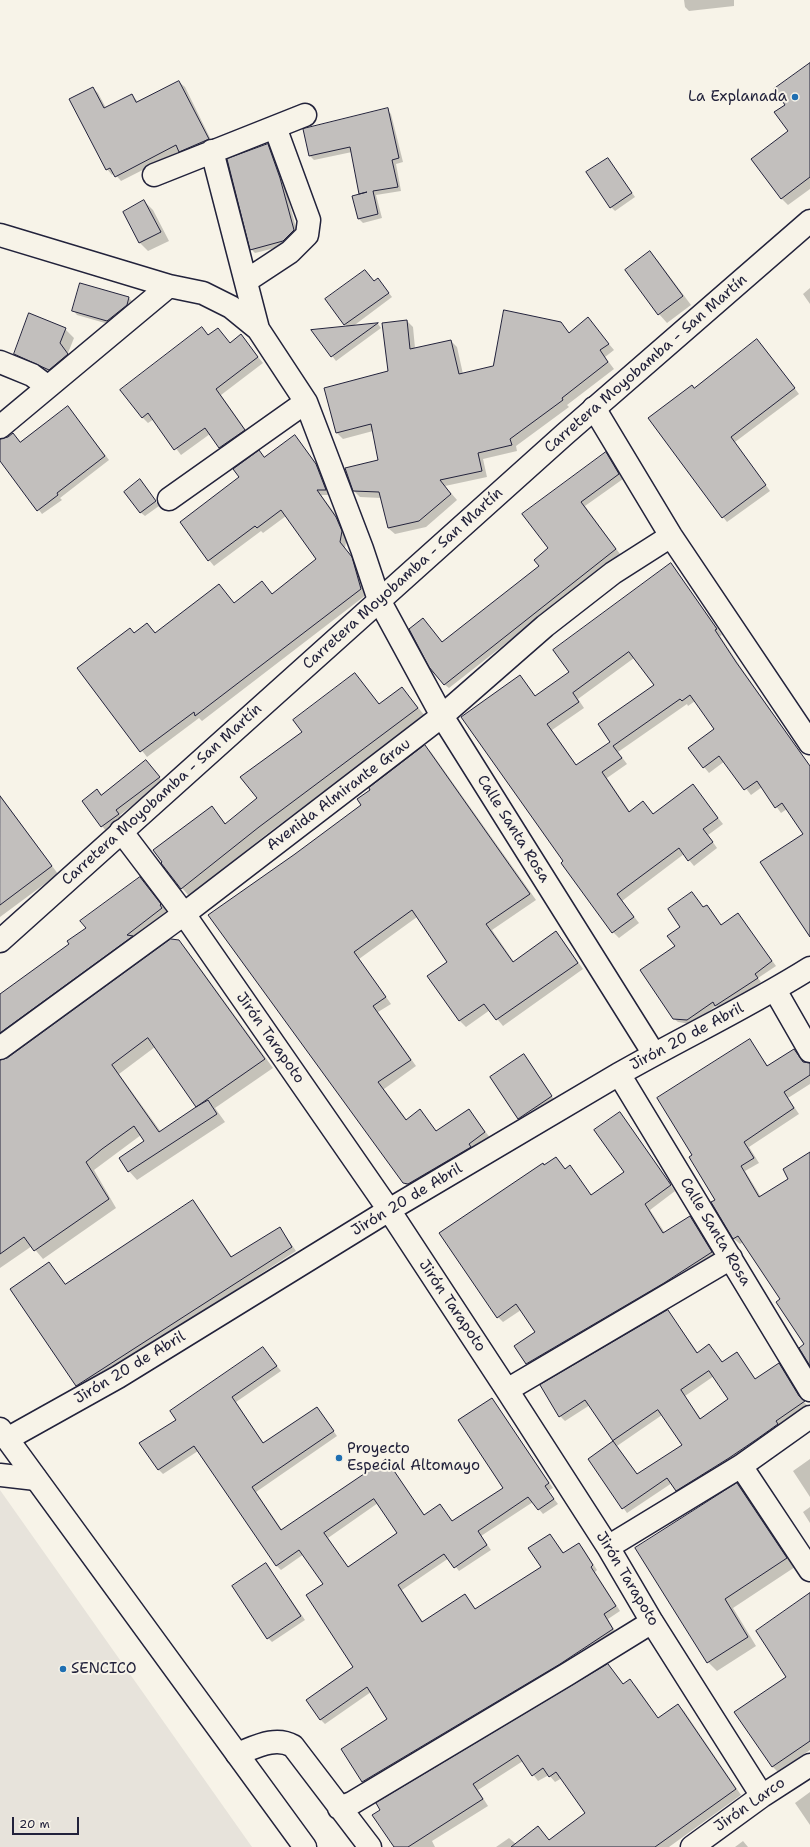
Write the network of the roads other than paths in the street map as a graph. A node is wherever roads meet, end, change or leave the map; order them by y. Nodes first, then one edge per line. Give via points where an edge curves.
1 (305, 115) dead end
2 (275, 126) junction
3 (212, 151) junction
4 (154, 175) dead end
5 (810, 221) edge
6 (0, 235) edge
7 (246, 280) junction
8 (169, 286) junction
9 (258, 329) junction
10 (0, 362) edge
11 (48, 387) junction
12 (306, 402) junction
13 (594, 408) junction
14 (0, 427) edge
15 (169, 499) dead end
16 (672, 536) junction
17 (379, 600) junction
18 (442, 716) junction
19 (810, 743) edge
20 (121, 831) junction
21 (184, 914) junction
22 (0, 941) edge
23 (810, 968) edge
24 (775, 990) junction
25 (0, 1048) edge
26 (810, 1051) edge
27 (654, 1054) junction
28 (619, 1074) junction
29 (389, 1210) junction
30 (731, 1258) junction
31 (508, 1390) junction
32 (810, 1390) edge
33 (810, 1417) edge
34 (3, 1434) edge
35 (741, 1466) junction
36 (0, 1475) edge
37 (36, 1479) junction
38 (608, 1547) junction
39 (810, 1570) edge
40 (652, 1622) junction
41 (237, 1754) junction
42 (810, 1765) edge
43 (762, 1796) junction
44 (339, 1808) junction
45 (305, 1847) edge
46 (370, 1847) edge
47 (692, 1847) edge

1 - 2 main road
2 - 3 main road
2 - 7 main road via 309,220 306,235 290,252
3 - 4 main road
3 - 7 main road
5 - 13 main road, Carretera Moyobamba - San Martín
6 - 8 main road
7 - 9 main road
8 - 9 main road via 203,293 231,308
8 - 11 main road
9 - 12 main road, Calle Santa Rosa
10 - 11 main road via 32,375
11 - 14 main road
12 - 15 main road
12 - 17 main road, Calle Santa Rosa
13 - 16 main road
13 - 17 main road, Carretera Moyobamba - San Martín
16 - 18 main road, Avenida Almirante Grau via 613,574 552,622
16 - 19 main road
17 - 18 main road, Calle Santa Rosa
17 - 20 main road, Carretera Moyobamba - San Martín
18 - 21 main road, Avenida Almirante Grau
18 - 27 main road, Calle Santa Rosa
20 - 21 main road, Jirón Tarapoto
20 - 22 main road, Carretera Moyobamba - San Martín
21 - 25 main road, Avenida Almirante Grau
21 - 29 main road, Jirón Tarapoto
23 - 24 main road, Jirón 20 de Abril
24 - 26 main road
24 - 27 main road, Jirón 20 de Abril
27 - 28 main road, Jirón 20 de Abril
28 - 29 main road, Jirón 20 de Abril
28 - 30 main road, Calle Santa Rosa
29 - 31 main road, Jirón Tarapoto
29 - 34 main road, Jirón 20 de Abril via 118,1377
30 - 31 main road
30 - 32 main road, Calle Santa Rosa
31 - 38 main road, Jirón Tarapoto
33 - 35 main road
34 - 37 main road
35 - 38 main road
35 - 39 main road
36 - 37 main road
37 - 41 main road
38 - 40 main road, Jirón Tarapoto
40 - 43 main road, Jirón Tarapoto
40 - 44 main road via 352,1804
41 - 44 main road via 271,1742 286,1742 293,1746
41 - 45 main road
42 - 43 main road, Jirón Larco
43 - 47 main road, Jirón Larco
44 - 46 main road

